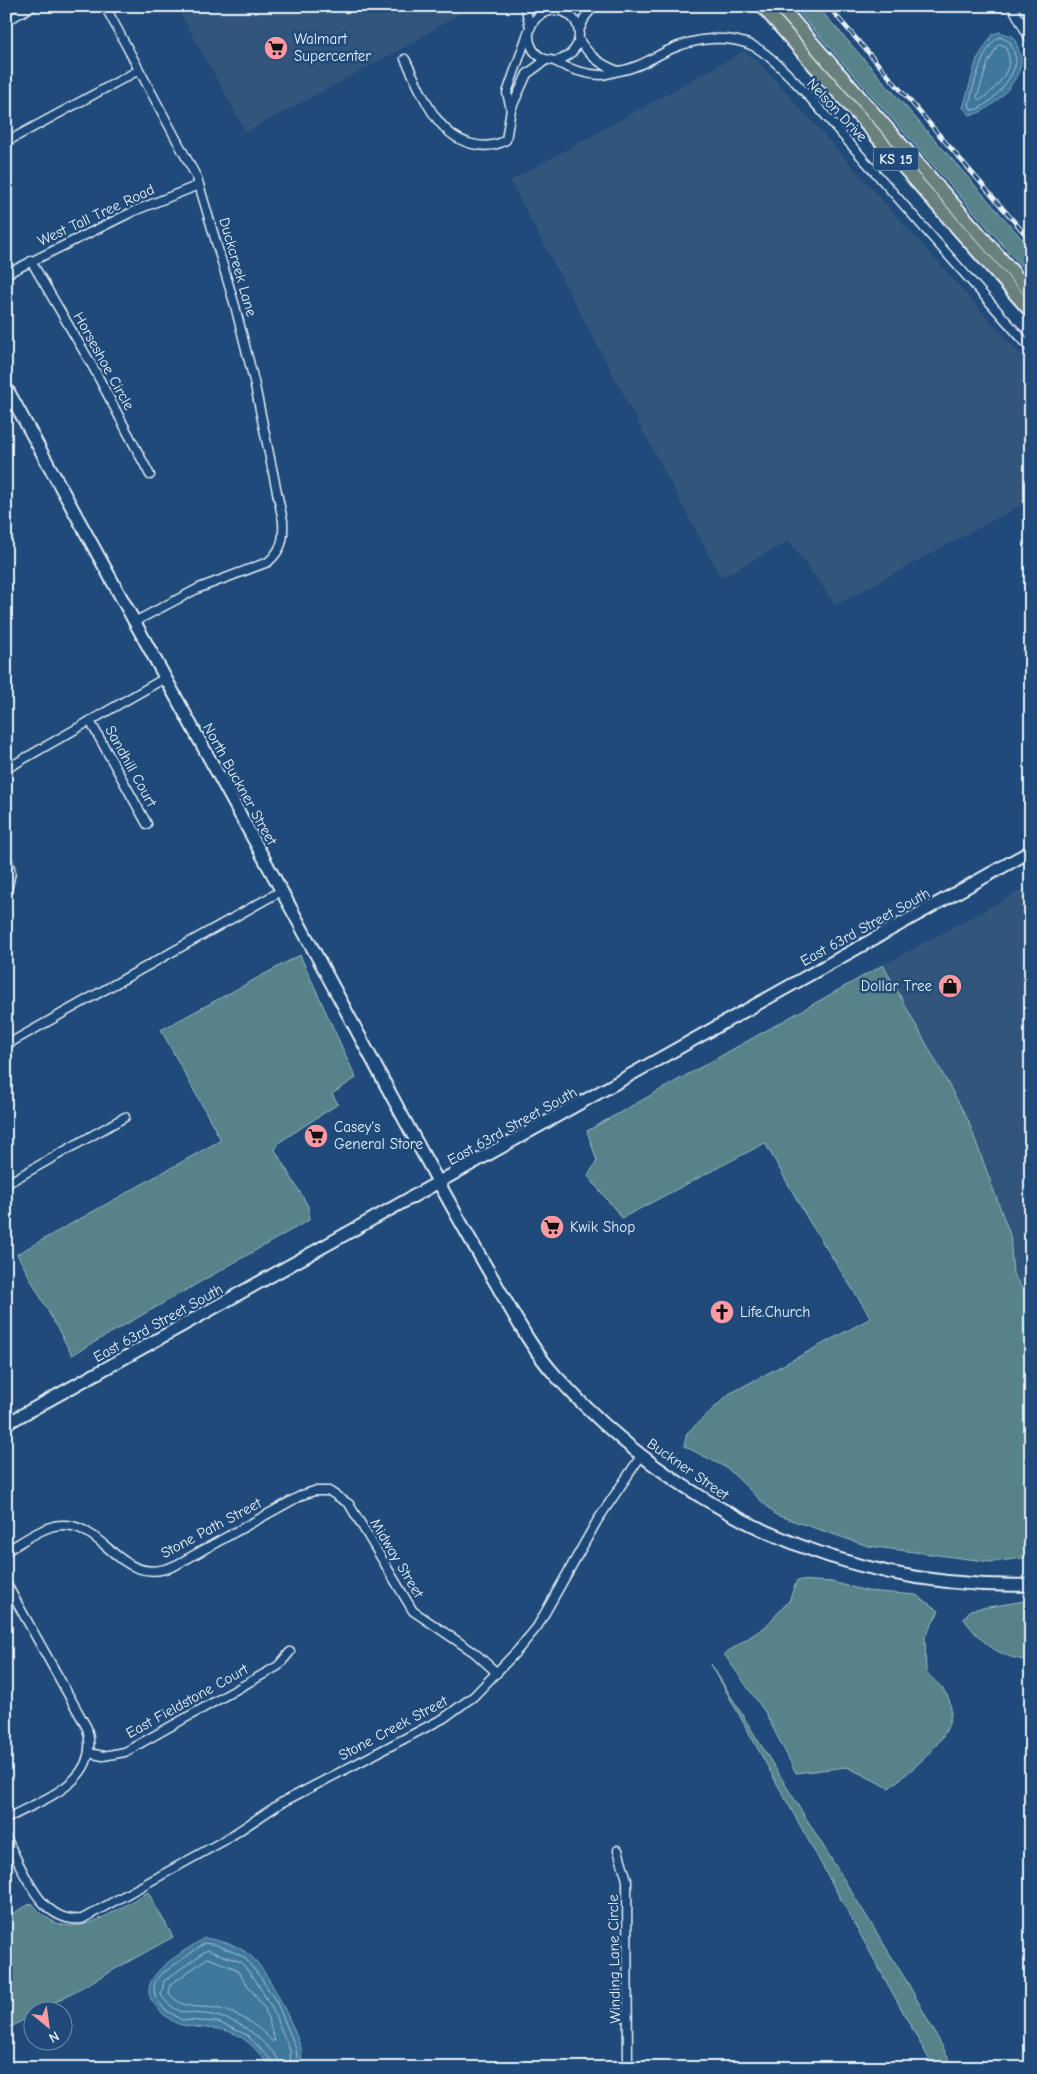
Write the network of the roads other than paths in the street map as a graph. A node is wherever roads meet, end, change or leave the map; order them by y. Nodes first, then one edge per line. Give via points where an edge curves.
1 (33, 6) edge
2 (105, 6) edge
3 (525, 6) edge
4 (576, 6) edge
5 (594, 6) edge
6 (762, 6) edge
7 (780, 6) edge
8 (1012, 6) edge
9 (561, 10) edge
10 (6, 21) edge
11 (530, 27) junction
12 (579, 31) junction
13 (579, 40) junction
14 (1031, 41) edge
15 (404, 59) dead end
16 (550, 60) junction
17 (139, 70) junction
18 (618, 71) junction
19 (511, 109) junction
20 (6, 142) edge
21 (199, 185) junction
22 (31, 261) junction
23 (6, 274) edge
24 (1031, 294) edge
25 (1031, 312) edge
26 (1031, 349) edge
27 (6, 387) edge
28 (150, 476) dead end
29 (134, 622) junction
30 (165, 678) junction
31 (90, 721) junction
32 (6, 769) edge
33 (147, 824) dead end
34 (1031, 851) edge
35 (6, 854) edge
36 (281, 891) junction
37 (6, 895) edge
38 (6, 1045) edge
39 (125, 1117) dead end
40 (6, 1184) edge
41 (438, 1184) junction
42 (446, 1197) joint
43 (6, 1424) edge
44 (641, 1456) junction
45 (326, 1491) joint
46 (6, 1551) edge
47 (6, 1583) edge
48 (1031, 1585) edge
49 (290, 1652) dead end
50 (497, 1673) junction
51 (89, 1753) junction
52 (6, 1819) edge
53 (6, 1838) edge
54 (618, 1850) dead end
55 (628, 2068) edge

1 - 10 street
2 - 17 street, Duckcreek Lane
3 - 11 street
4 - 9 street
5 - 12 street
6 - 25 main road, KS 15
7 - 24 main road, KS 15
8 - 14 street
9 - 11 street via 545,12
9 - 12 street via 577,24
11 - 16 street via 530,43 534,50
11 - 19 street via 507,93
12 - 13 street
13 - 16 street via 570,55
13 - 18 street via 590,56 605,67
15 - 19 street via 443,128 455,139 480,146 501,143 506,140
16 - 18 street, Nelson Drive via 566,69 588,74 603,76
16 - 19 street via 527,74
17 - 20 street
17 - 21 street, Duckcreek Lane
18 - 26 street, Nelson Drive via 631,70 671,49 706,39 738,42 763,52 819,109
21 - 22 street, West Tall Tree Road via 134,211
21 - 29 street, Duckcreek Lane via 240,326 278,495 283,539 276,554 264,564 199,588
22 - 23 street, West Tall Tree Road
22 - 28 street, Horseshoe Circle
27 - 29 main road, North Buckner Street
29 - 30 main road, North Buckner Street
30 - 31 street
30 - 36 main road, North Buckner Street
31 - 32 street
31 - 33 street, Sandhill Court
34 - 41 main road, East 63rd Street South
35 - 37 street via 11,872
36 - 38 street
36 - 41 main road, North Buckner Street
39 - 40 street
41 - 42 main road, North Buckner Street
41 - 43 main road, East 63rd Street South
42 - 44 main road, Buckner Street via 537,1352 572,1392
44 - 48 main road, Buckner Street via 724,1512 790,1543 832,1558 886,1573 944,1583
44 - 50 street, Stone Creek Street via 597,1521 537,1627
45 - 46 street, Stone Path Street via 302,1495 162,1570 148,1571 123,1562 96,1537 75,1526 51,1527
45 - 50 street, Midway Street via 349,1504 413,1611 475,1653
47 - 51 street via 87,1728
49 - 51 street, East Fieldstone Court via 278,1666 125,1752 103,1756
50 - 53 street, Stone Creek Street via 474,1696 444,1718 280,1803 224,1840 90,1917 66,1919 52,1912 41,1901
51 - 52 street via 77,1779
54 - 55 street, Winding Lane Circle via 627,1880

